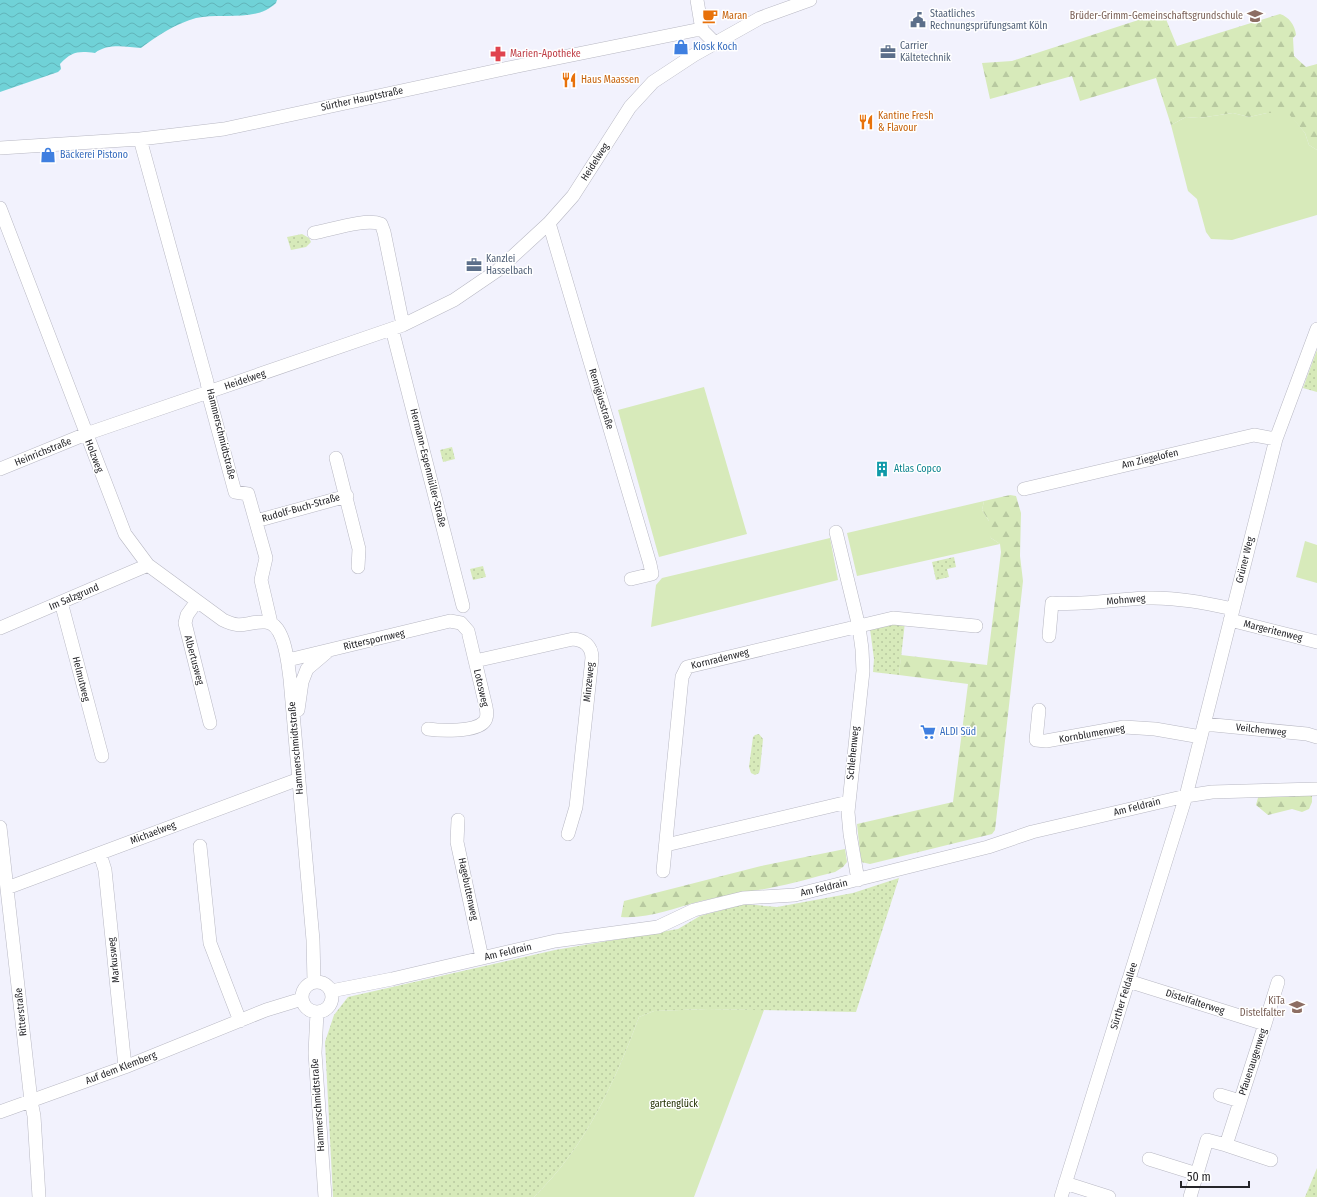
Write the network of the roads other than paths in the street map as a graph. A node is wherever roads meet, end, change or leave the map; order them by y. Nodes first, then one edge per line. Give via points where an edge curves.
1 (697, 0) edge
2 (810, 0) edge
3 (791, 3) edge
4 (702, 30) junction
5 (716, 43) junction
6 (140, 139) junction
7 (0, 148) edge
8 (0, 208) edge
9 (549, 223) junction
10 (314, 233) dead end
11 (397, 327) junction
12 (1317, 329) edge
13 (209, 392) junction
14 (86, 434) junction
15 (1276, 439) junction
16 (336, 458) dead end
17 (0, 469) edge
18 (1024, 488) dead end
19 (347, 496) junction
20 (256, 521) junction
21 (836, 532) dead end
22 (148, 565) junction
23 (358, 567) dead end
24 (631, 579) dead end
25 (197, 601) junction
26 (61, 602) junction
27 (463, 606) dead end
28 (1231, 614) junction
29 (271, 623) junction
30 (461, 623) joint
31 (976, 626) dead end
32 (858, 627) junction
33 (0, 628) edge
34 (1049, 636) dead end
35 (1317, 642) edge
36 (330, 650) junction
37 (288, 660) junction
38 (475, 662) junction
39 (1039, 710) dead end
40 (210, 723) dead end
41 (295, 725) junction
42 (428, 729) dead end
43 (1202, 730) junction
44 (1317, 737) edge
45 (102, 756) dead end
46 (299, 779) junction
47 (1317, 789) edge
48 (1186, 796) junction
49 (848, 802) junction
50 (458, 820) dead end
51 (0, 827) edge
52 (568, 834) dead end
53 (666, 845) junction
54 (200, 846) dead end
55 (100, 854) junction
56 (663, 871) dead end
57 (858, 880) junction
58 (7, 888) junction
59 (482, 958) junction
60 (1128, 981) junction
61 (314, 982) junction
62 (1278, 982) dead end
63 (331, 991) junction
64 (302, 999) junction
65 (317, 1012) junction
66 (240, 1020) junction
67 (1265, 1024) junction
68 (125, 1067) junction
69 (1220, 1095) dead end
70 (30, 1101) junction
71 (1240, 1101) junction
72 (0, 1112) edge
73 (1226, 1145) junction
74 (1149, 1158) dead end
75 (1271, 1160) dead end
76 (1197, 1174) junction
77 (1065, 1183) junction
78 (39, 1197) edge
79 (325, 1197) edge
80 (1061, 1197) edge
81 (1109, 1197) edge
82 (1190, 1197) edge

1 - 4 street
2 - 3 street
3 - 5 street, Heidelweg
4 - 5 street
4 - 6 street, Sürther Hauptstraße via 224,128
5 - 9 street, Heidelweg via 666,73 644,90 630,107 573,196
6 - 7 street, Sürther Hauptstraße
6 - 13 street, Hammerschmidtstraße
8 - 14 street, Holzweg
9 - 11 street, Heidelweg via 516,255 478,284 454,300
9 - 24 street, Remigiusstraße via 652,574
10 - 11 street via 366,222 381,224
11 - 13 street, Heidelweg
11 - 27 street, Hermann-Espenmüller-Straße
12 - 15 street, Grüner Weg
13 - 14 street, Heidelweg
13 - 20 street, Hammerschmidtstraße via 235,492 248,494
14 - 17 street, Heinrichstraße
14 - 22 street, Holzweg via 125,534
15 - 18 street, Am Ziegelofen via 1254,435
15 - 28 street, Grüner Weg
16 - 19 street, Rudolf-Buch-Straße
19 - 20 street, Rudolf-Buch-Straße
19 - 23 street, Rudolf-Buch-Straße via 359,549
20 - 29 street, Hammerschmidtstraße via 266,558 261,580
21 - 32 street, Schlehenweg
22 - 25 street, Holzweg
22 - 26 street, Im Salzgrund
25 - 29 street, Holzweg via 233,625
25 - 40 street, Albertusweg via 185,619 185,628
26 - 33 street, Im Salzgrund
26 - 45 street, Helmutweg
28 - 34 street, Mohnweg via 1207,603 1158,598 1087,604 1052,603
28 - 35 street, Margeritenweg
28 - 43 street, Grüner Weg
29 - 37 street, Hammerschmidtstraße via 280,632
30 - 36 street, Ritterspornweg via 450,621
30 - 38 street, Lotosweg via 468,631
31 - 32 street via 900,618
32 - 49 street, Schlehenweg via 863,671
32 - 53 street, Kornradenweg via 692,665 685,669 682,677
36 - 37 street, Ritterspornweg
36 - 41 street via 304,674
37 - 41 street, Hammerschmidtstraße
38 - 42 street, Lotosweg via 486,707 486,721 481,725 456,730
38 - 52 street, Minzeweg via 573,639 583,642 590,648 592,658 576,807
39 - 43 street, Kornblumenweg via 1036,740 1046,741 1124,727
41 - 46 street, Hammerschmidtstraße
43 - 44 street, Veilchenweg
43 - 48 street, Grüner Weg
46 - 55 street, Michaelweg
46 - 61 street, Hammerschmidtstraße via 313,940
47 - 48 street, Am Feldrain via 1212,792
48 - 57 street, Am Feldrain via 1032,832 988,848
48 - 60 street, Sürther Feldallee
49 - 53 street
49 - 57 street, Schlehenweg via 850,834
50 - 59 street, Hagebuttenweg via 457,842
51 - 58 street, Ritterstraße
53 - 56 street, Kornradenweg
54 - 66 street via 210,944
55 - 58 street, Michaelweg
55 - 68 street, Markusweg via 105,870
57 - 59 street, Am Feldrain via 795,895 743,898 694,910 658,927 555,941
58 - 70 street, Ritterstraße
59 - 63 street, Am Feldrain
60 - 67 street, Distelfalterweg
60 - 77 street, Sürther Feldallee
61 - 63 street via 326,984
61 - 64 street via 306,986
62 - 67 street
63 - 65 street via 329,1007
64 - 65 street via 306,1008
64 - 66 street, Auf dem Klemberg
65 - 79 street, Hammerschmidtstraße via 315,1052
66 - 68 street, Auf dem Klemberg
67 - 71 street, Pfauenaugenweg
68 - 70 street, Auf dem Klemberg
69 - 71 street, Pfauenaugenweg
70 - 72 street, Auf dem Klemberg
70 - 78 street, Ritterstraße via 34,1116
71 - 73 street, Pfauenaugenweg
73 - 75 street
73 - 76 street via 1207,1140
74 - 76 street
76 - 82 street
77 - 80 street, Sürther Feldallee
77 - 81 street

